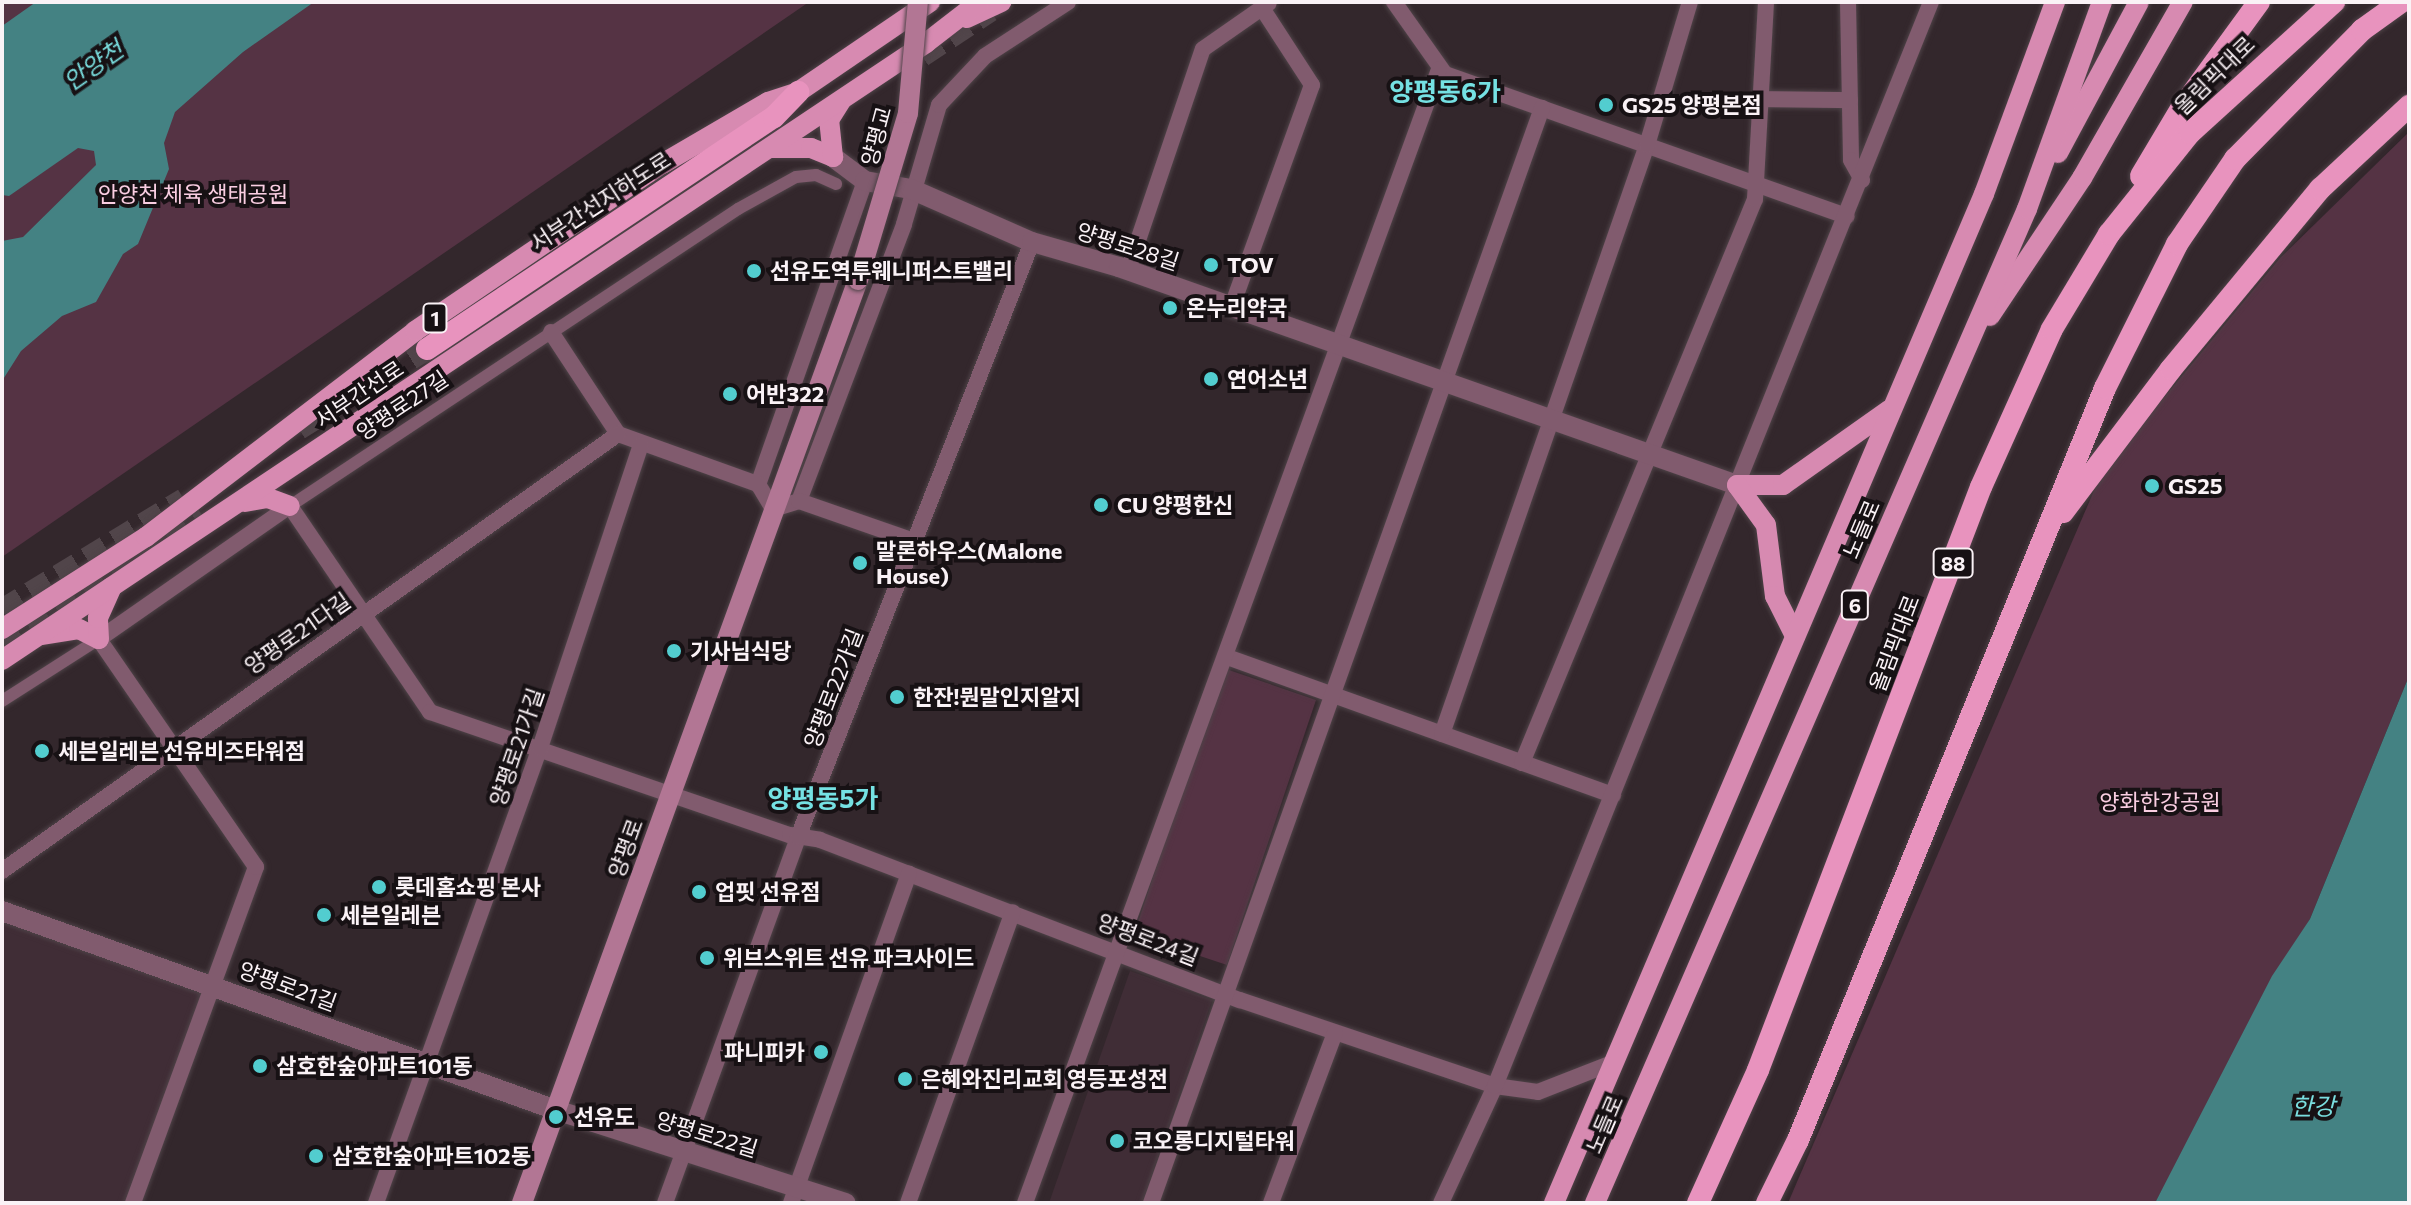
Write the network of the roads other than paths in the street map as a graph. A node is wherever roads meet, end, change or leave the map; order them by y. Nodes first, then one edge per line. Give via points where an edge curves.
1 (918, 2) edge
2 (930, 2) edge
3 (979, 2) edge
4 (1001, 2) edge
5 (1068, 2) edge
6 (1394, 2) edge
7 (1690, 2) edge
8 (1766, 2) edge
9 (1848, 2) edge
10 (1931, 2) edge
11 (2055, 2) edge
12 (2102, 2) edge
13 (2127, 2) edge
14 (2139, 2) edge
15 (2183, 2) edge
16 (2259, 2) edge
17 (2334, 2) edge
18 (2401, 2) edge
19 (1266, 5) edge
20 (956, 23) junction
21 (1439, 69) junction
22 (2096, 84) junction
23 (798, 92) junction
24 (1762, 99) junction
25 (841, 100) junction
26 (1850, 100) junction
27 (2409, 106) edge
28 (1542, 108) junction
29 (1647, 145) junction
30 (767, 149) junction
31 (833, 157) junction
32 (1862, 180) junction
33 (865, 181) junction
34 (836, 184) dead end
35 (1759, 184) junction
36 (911, 189) junction
37 (2027, 209) junction
38 (1847, 216) junction
39 (2109, 234) junction
40 (1032, 242) junction
41 (1128, 270) junction
42 (858, 280) joint
43 (1232, 306) junction
44 (551, 332) junction
45 (1339, 344) junction
46 (427, 349) tunnel mouth
47 (1960, 363) junction
48 (1444, 381) junction
49 (1893, 408) junction
50 (1551, 419) junction
51 (618, 434) junction
52 (641, 445) junction
53 (1650, 454) junction
54 (306, 458) junction
55 (758, 484) junction
56 (1737, 485) junction
57 (799, 501) junction
58 (237, 503) junction
59 (290, 506) junction
60 (773, 509) junction
61 (2044, 537) junction
62 (914, 541) junction
63 (112, 587) junction
64 (363, 614) junction
65 (2, 629) edge
66 (41, 635) junction
67 (1795, 636) junction
68 (99, 639) junction
69 (1227, 657) junction
70 (2, 660) edge
71 (1332, 695) junction
72 (2, 701) edge
73 (1442, 734) junction
74 (174, 747) junction
75 (540, 748) junction
76 (1522, 763) junction
77 (670, 795) junction
78 (1613, 795) junction
79 (798, 837) junction
80 (2, 871) edge
81 (909, 873) junction
82 (2, 911) edge
83 (1013, 912) junction
84 (1121, 952) junction
85 (213, 985) junction
86 (1228, 994) junction
87 (1335, 1033) junction
88 (427, 1062) junction
89 (1612, 1063) junction
90 (1495, 1086) junction
91 (556, 1110) junction
92 (683, 1153) junction
93 (794, 1195) edge
94 (133, 1203) edge
95 (376, 1203) edge
96 (522, 1203) edge
97 (665, 1203) edge
98 (845, 1203) edge
99 (908, 1203) edge
100 (1025, 1203) edge
101 (1151, 1203) edge
102 (1271, 1203) edge
103 (1441, 1203) edge
104 (1554, 1203) edge
105 (1595, 1203) edge
106 (1698, 1203) edge
107 (1767, 1203) edge

1 - 42 main road, 양평교, bridge via 908,113
2 - 23 main road, 서부간선로 / 1
3 - 20 main road, 서부간선로 / 1
4 - 20 main road
5 - 36 street via 985,56 950,87 926,135
6 - 21 street
7 - 29 street
8 - 24 street
9 - 26 street
10 - 32 street
11 - 49 main road, 노들로 / 6 via 1984,194
12 - 37 main road, 노들로 / 6
13 - 22 main road
14 - 22 main road
15 - 47 main road via 2082,178
16 - 39 highway via 2181,109
17 - 39 highway, 올림픽대로 / 88 via 2190,133
18 - 61 highway via 2362,30 2235,159 2177,244 2105,388
19 - 41 street via 1203,49
19 - 43 street via 1312,85
20 - 25 main road, 서부간선로 / 1
21 - 28 street
21 - 45 street
22 - 37 main road
23 - 46 highway, 서부간선지하도로 via 774,117
23 - 65 main road, 서부간선로 / 1 via 768,102 662,164 403,340 146,537
24 - 26 street
24 - 35 street
25 - 30 main road, 서부간선로 / 1
25 - 31 main road via 829,120
26 - 32 street via 1851,160
27 - 61 highway via 2320,189
28 - 29 street
28 - 48 street
29 - 35 street
29 - 50 street
30 - 31 main road via 811,148
30 - 54 main road, 서부간선로 / 1
31 - 33 street, 양평로28길
32 - 38 street
33 - 36 street, 양평로28길
33 - 55 street
34 - 44 street, 양평로27길 via 816,175 796,177
35 - 38 street
35 - 53 street
36 - 40 street, 양평로28길
36 - 57 street via 904,224
37 - 47 main road, 노들로 / 6
38 - 56 street
39 - 106 highway, 올림픽대로 / 88 via 2052,329 1981,487 1758,1070
40 - 41 street, 양평로28길
40 - 62 street, 양평로22가길
41 - 43 street, 양평로28길
42 - 60 main road, 양평로
43 - 45 street, 양평로28길
44 - 51 street
44 - 59 street, 양평로27길
45 - 48 street, 양평로28길
45 - 69 street
47 - 105 main road, 노들로 / 6
48 - 50 street, 양평로28길
48 - 71 street
49 - 56 main road via 1783,485
49 - 67 main road, 노들로 / 6
50 - 53 street, 양평로28길
50 - 73 street
51 - 52 street
51 - 64 street, 양평로21다길
52 - 55 street
52 - 75 street, 양평로21가길
53 - 56 street, 양평로28길
53 - 76 street
54 - 58 main road, 서부간선로 / 1
54 - 59 main road via 290,484
55 - 60 street
56 - 67 main road via 1766,525 1775,596
56 - 78 street
57 - 60 street
57 - 62 street
58 - 59 main road via 268,498
58 - 63 main road, 서부간선로 / 1
59 - 64 street, 양평로24길
59 - 68 street, 양평로27길
60 - 77 main road, 양평로
61 - 107 highway
62 - 79 street, 양평로22가길
63 - 66 main road, 서부간선로 / 1
63 - 68 main road via 98,618
64 - 74 street, 양평로21다길
64 - 75 street, 양평로24길 via 430,712
66 - 68 main road via 79,629
66 - 70 main road, 서부간선로 / 1
67 - 89 main road, 노들로 / 6
68 - 72 street, 양평로27길
68 - 74 street
69 - 71 street
69 - 84 street
71 - 73 street
71 - 86 street
73 - 76 street
74 - 80 street, 양평로21다길
74 - 85 street via 256,867
75 - 77 street, 양평로24길
75 - 88 street, 양평로21가길
76 - 78 street
77 - 79 street, 양평로24길
77 - 91 main road, 양평로
78 - 90 street
79 - 81 street, 양평로24길
79 - 92 street, 양평로22가길
81 - 83 street, 양평로24길
81 - 93 street
82 - 85 street, 양평로21길
83 - 84 street, 양평로24길
83 - 99 street
84 - 86 street, 양평로24길
84 - 100 street
85 - 88 street, 양평로21길
85 - 94 street
86 - 87 street, 양평로24길
86 - 101 street
87 - 90 street, 양평로24길
87 - 102 street
88 - 91 street, 양평로21길
88 - 95 street, 양평로21가길
89 - 90 street, 양평로24길 via 1538,1092
89 - 104 main road, 노들로 / 6
90 - 103 street
91 - 92 street, 양평로22길
91 - 96 main road, 양평로
92 - 93 street, 양평로22길
92 - 97 street, 양평로22가길
93 - 98 street, 양평로22길

